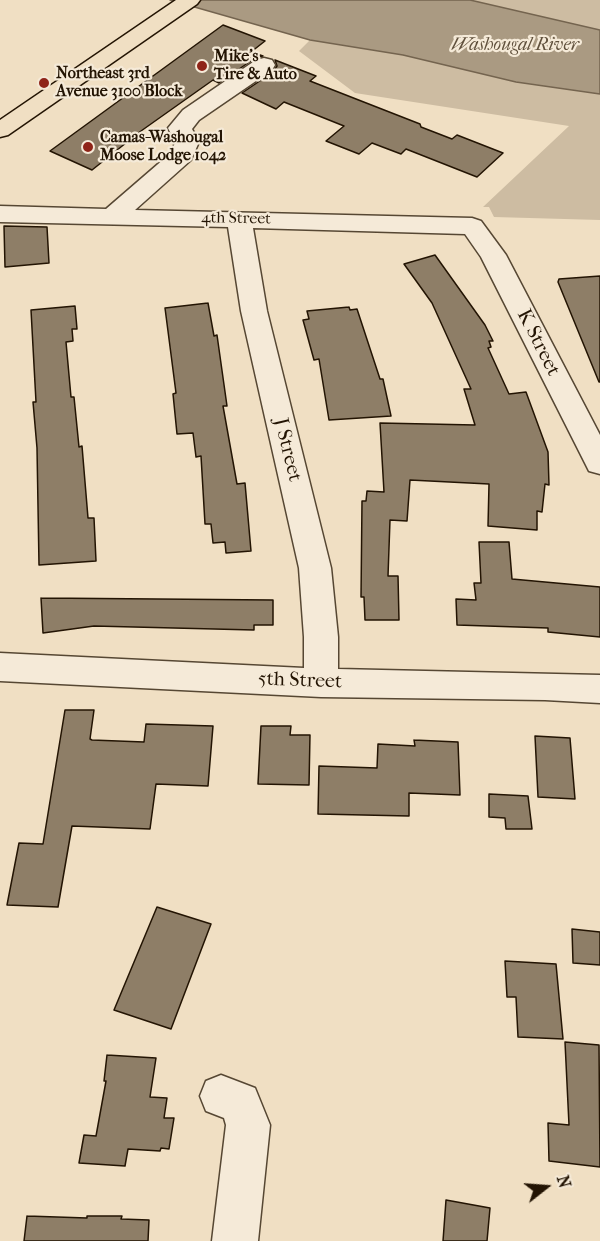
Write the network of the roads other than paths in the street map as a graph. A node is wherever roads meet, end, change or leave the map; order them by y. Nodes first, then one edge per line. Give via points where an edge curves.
1 (190, 0) edge
2 (264, 65) dead end
3 (0, 130) edge
4 (0, 214) edge
5 (112, 217) junction
6 (240, 219) junction
7 (472, 226) joint
8 (600, 463) edge
9 (0, 667) edge
10 (321, 683) junction
11 (600, 689) edge
12 (221, 1096) dead end
13 (235, 1241) edge

1 - 3 main road
2 - 5 street via 191,115 180,128 187,142 183,156
4 - 5 street, 4th Street
5 - 6 street, 4th Street
6 - 7 street, 4th Street
6 - 10 street, J Street via 254,311 315,568
7 - 8 street, K Street via 493,255
9 - 10 street, 5th Street
10 - 11 street, 5th Street
12 - 13 street via 240,1103 248,1125

